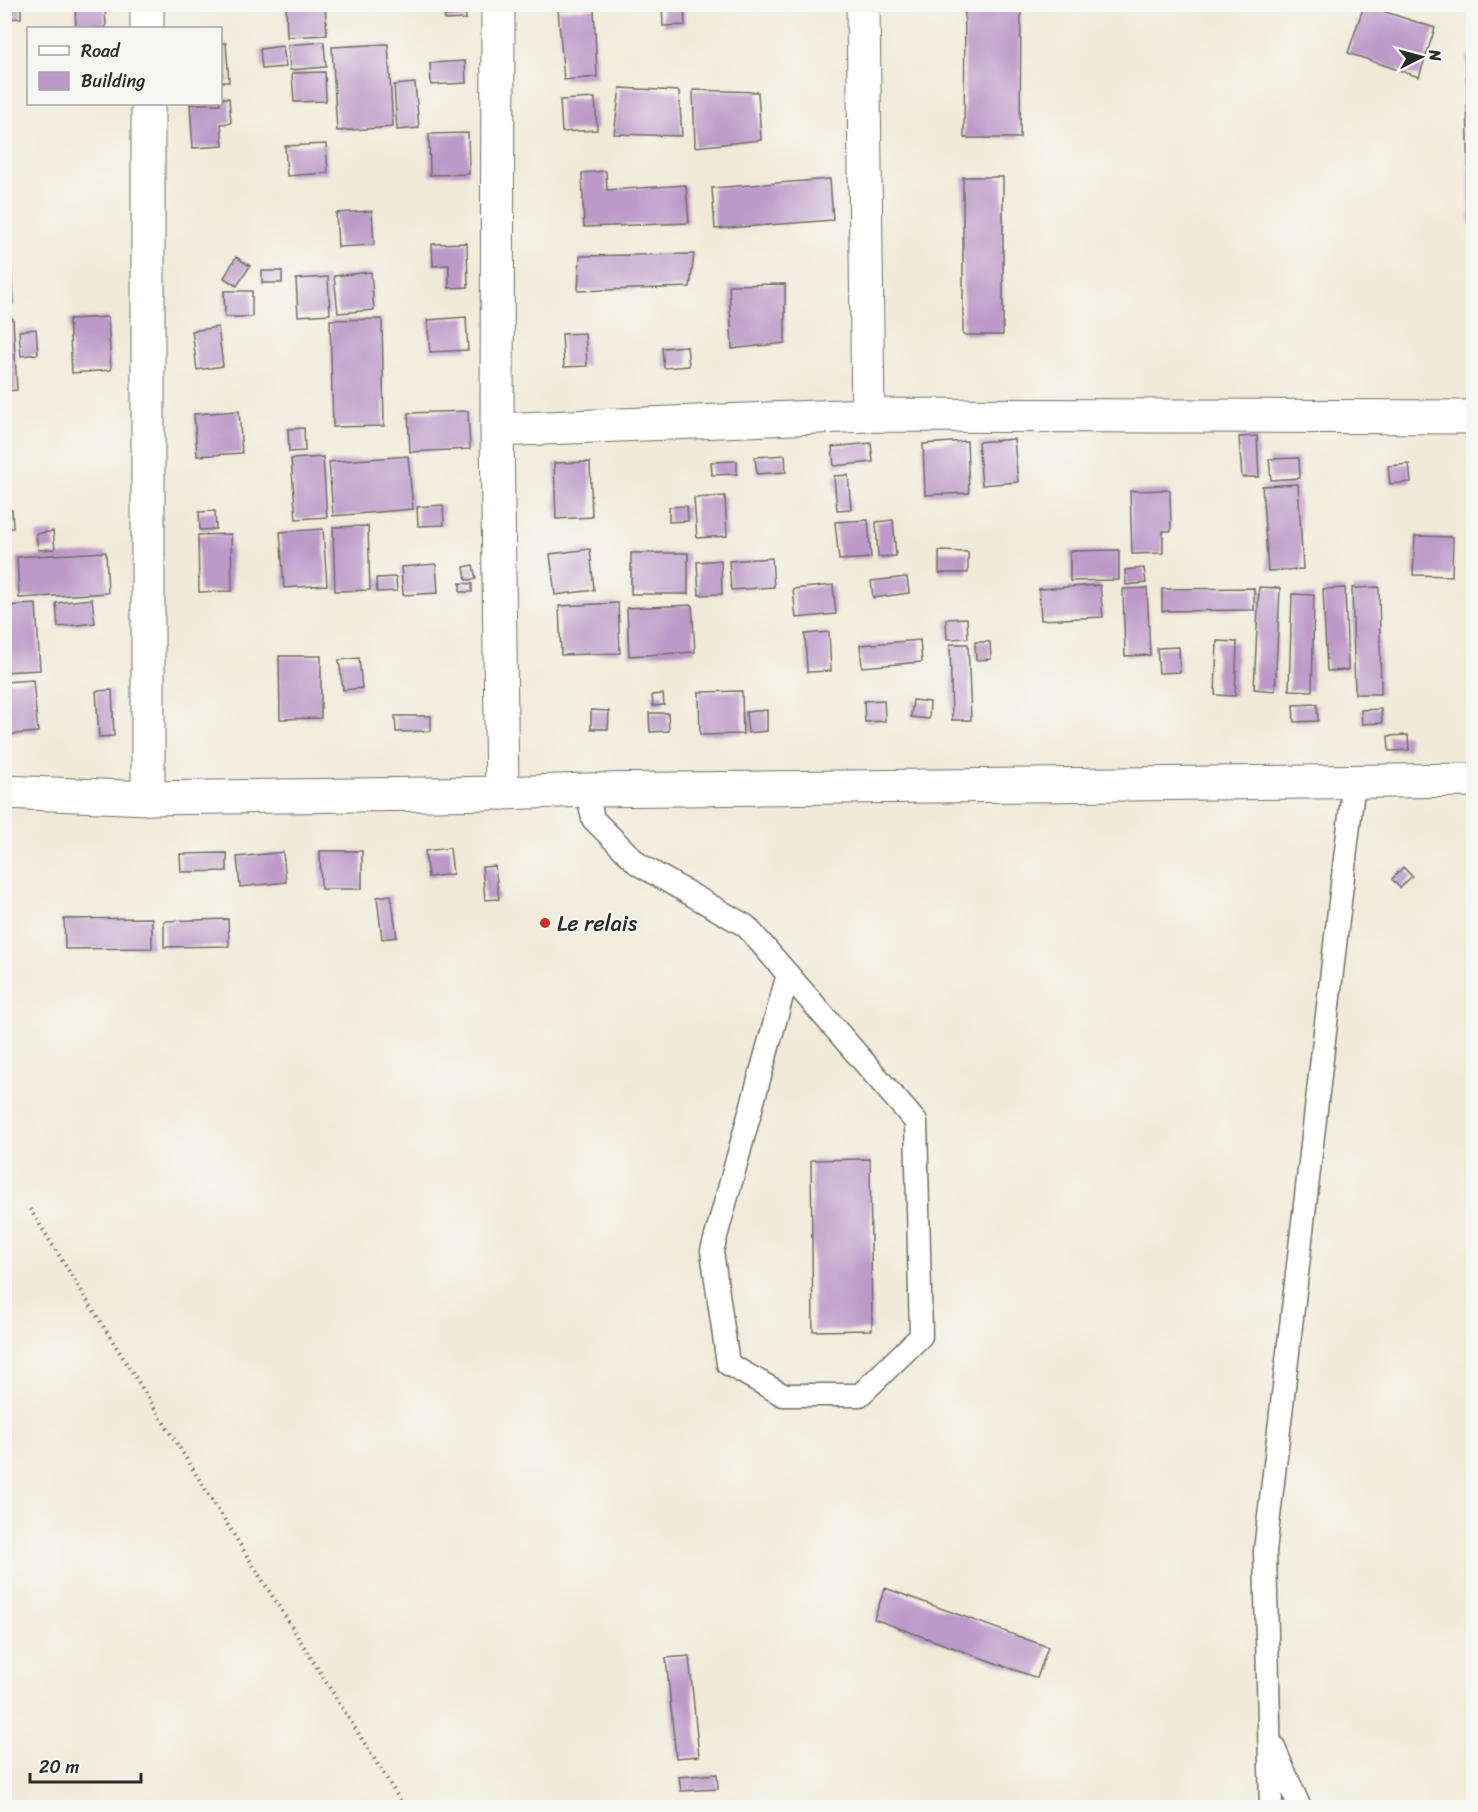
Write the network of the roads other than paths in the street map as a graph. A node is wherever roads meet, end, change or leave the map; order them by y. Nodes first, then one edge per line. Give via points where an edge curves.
1 (147, 4) edge
2 (498, 4) edge
3 (863, 4) edge
4 (147, 27) edge
5 (148, 105) edge
6 (868, 415) junction
7 (1473, 417) edge
8 (497, 430) junction
9 (1473, 780) edge
10 (1353, 781) junction
11 (587, 790) junction
12 (4, 792) edge
13 (502, 793) junction
14 (148, 798) junction
15 (788, 974) junction
16 (1268, 1734) junction
17 (1271, 1808) edge
18 (1300, 1808) edge

1 - 4 street
2 - 8 street
3 - 6 street
5 - 14 street
6 - 7 street
6 - 8 street
8 - 13 street
9 - 10 street
10 - 11 street
10 - 16 lane via 1265,1551
11 - 13 street
11 - 15 lane via 594,819 638,864 746,926
12 - 14 street
13 - 14 street
15 - 15 lane via 916,1122 921,1336 860,1395 783,1395 728,1364 712,1251
16 - 17 lane
16 - 18 lane

